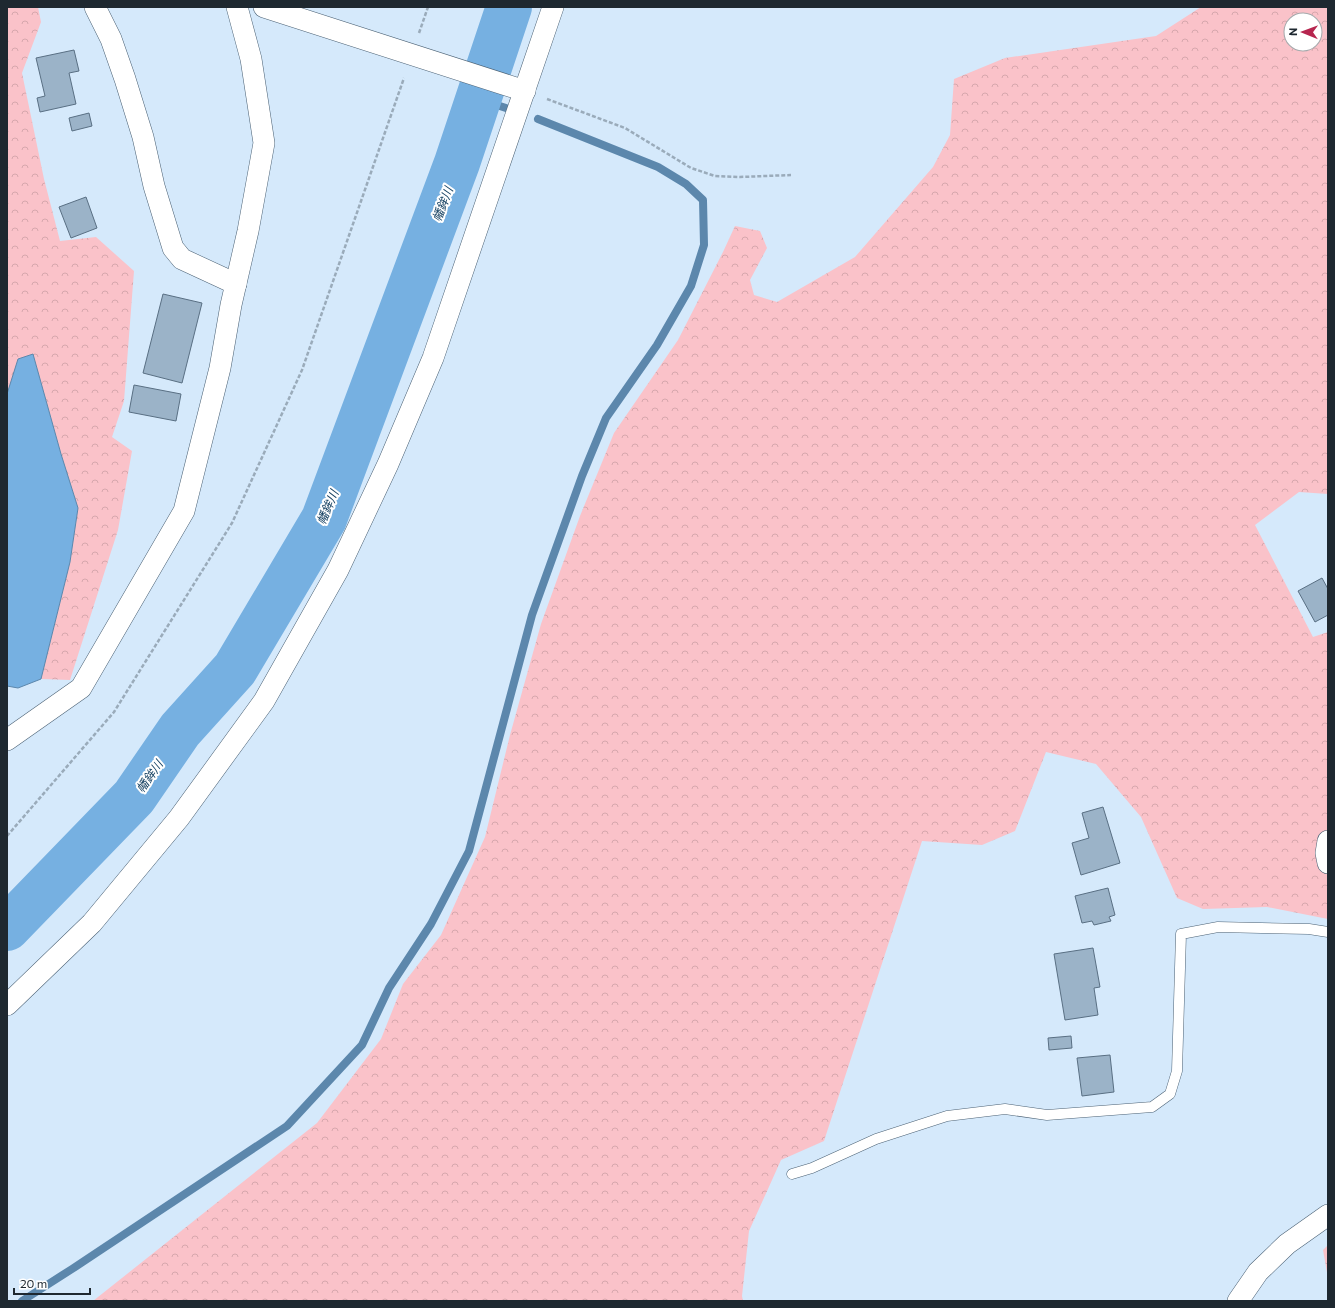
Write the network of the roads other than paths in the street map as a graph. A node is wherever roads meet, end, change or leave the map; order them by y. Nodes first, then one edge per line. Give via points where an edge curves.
1 (95, 7) edge
2 (237, 7) edge
3 (264, 7) edge
4 (553, 7) edge
5 (518, 89) junction
6 (236, 284) junction
7 (7, 740) edge
8 (1328, 841) edge
9 (1328, 863) edge
10 (1328, 932) edge
11 (7, 1004) edge
12 (792, 1174) dead end
13 (1328, 1215) edge
14 (1238, 1301) edge

1 - 6 street via 111,39 125,79 173,248 182,259
2 - 6 street via 252,59 264,143
3 - 5 street
4 - 5 street
5 - 11 street via 433,358 388,464 338,570 264,701 179,818 92,923
6 - 7 street via 220,368 184,511 81,688
8 - 9 street
10 - 12 lane via 1309,929 1218,927 1181,934 1177,1071 1170,1094 1152,1107 1047,1116 1005,1109 947,1116 876,1139 812,1168
13 - 14 street via 1286,1244 1258,1272

